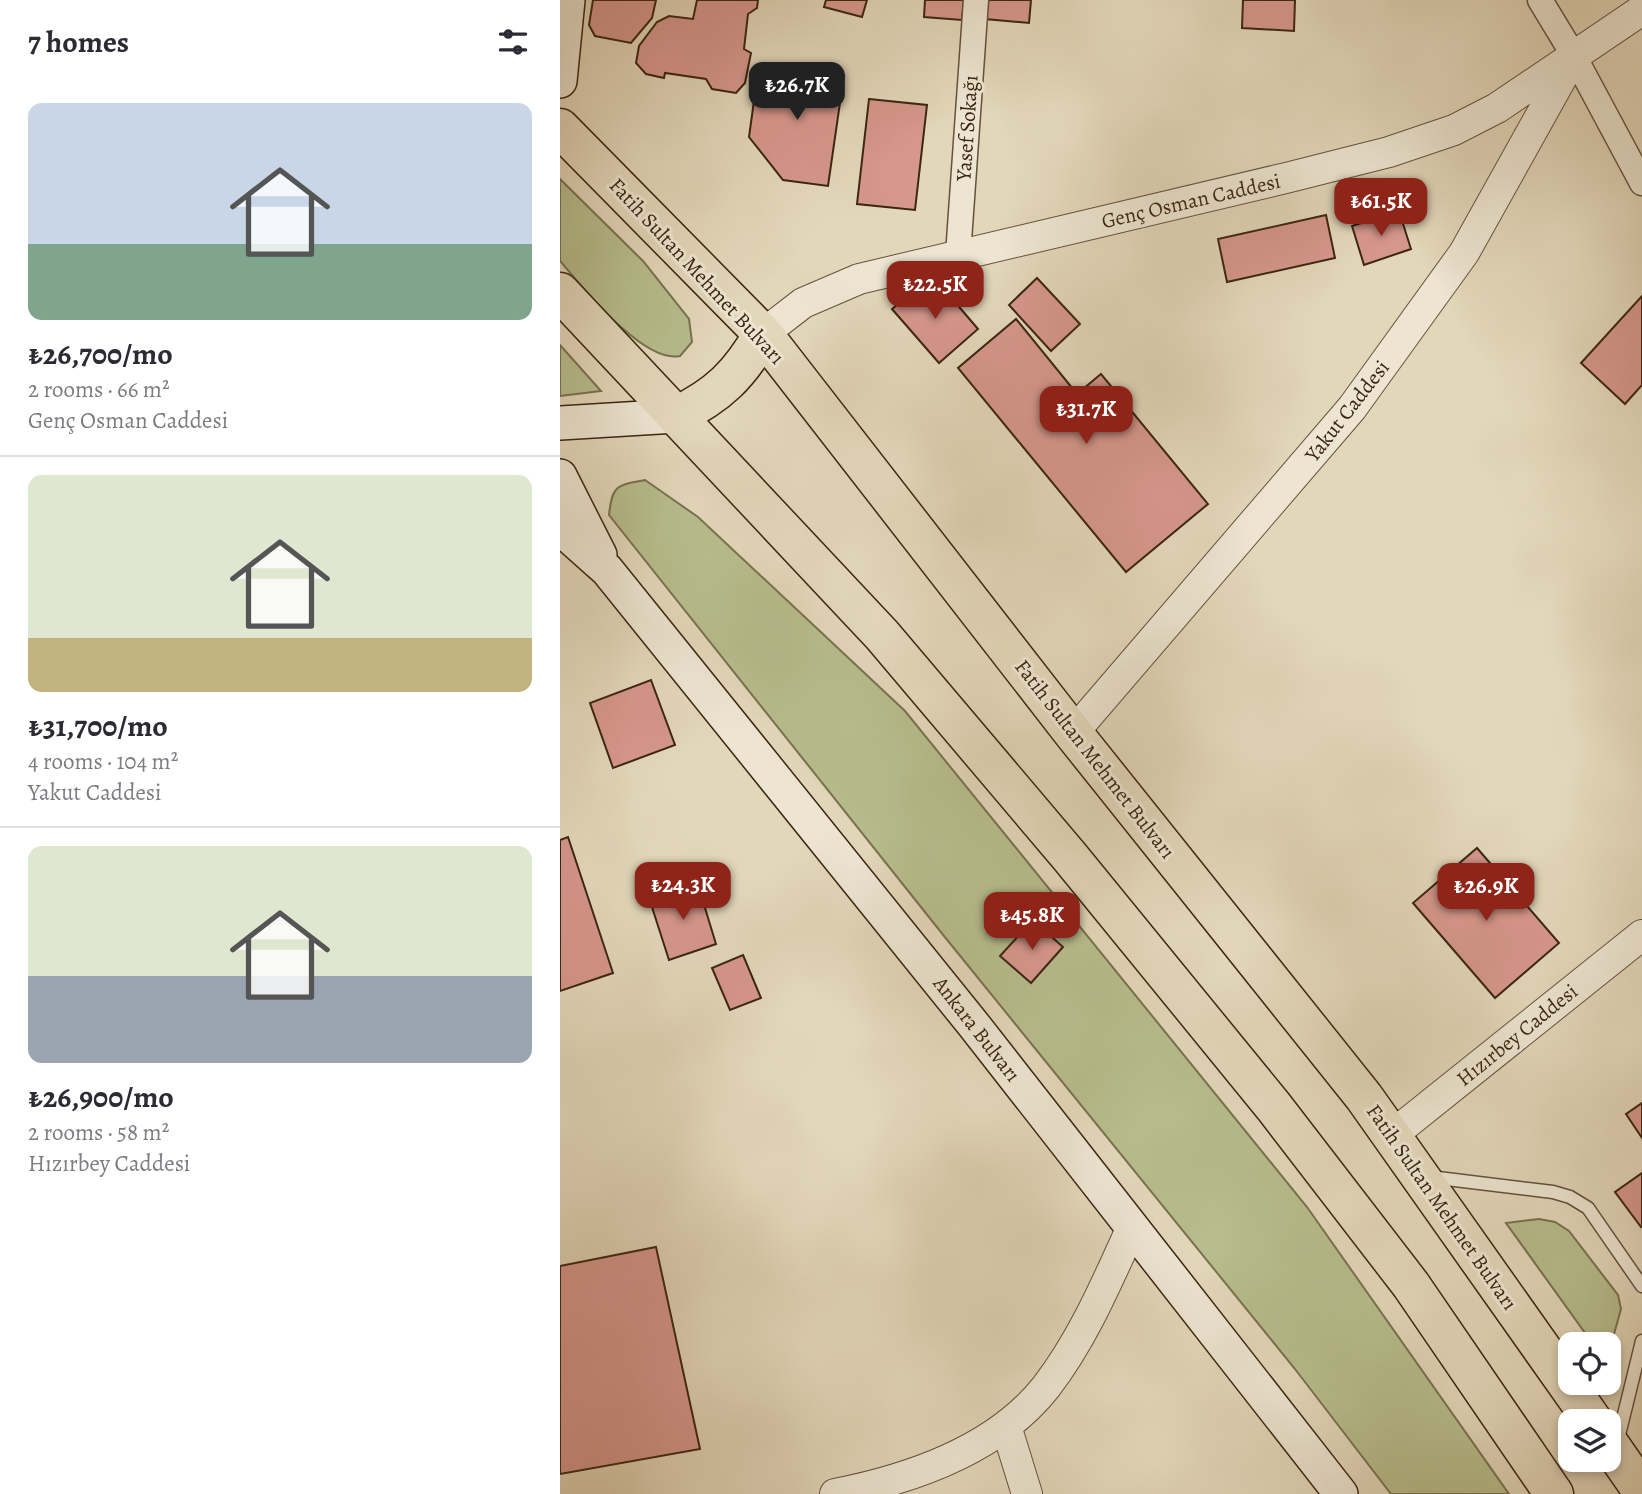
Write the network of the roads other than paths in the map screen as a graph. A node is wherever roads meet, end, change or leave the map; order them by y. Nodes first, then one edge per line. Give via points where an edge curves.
1 (568, 0) edge
2 (976, 0) edge
3 (1537, 1) edge
4 (1642, 10) edge
5 (1574, 56) junction
6 (560, 81) edge
7 (560, 128) edge
8 (1642, 183) edge
9 (958, 256) junction
10 (560, 292) edge
11 (763, 334) junction
12 (676, 416) junction
13 (560, 423) edge
14 (560, 476) edge
15 (560, 528) edge
16 (607, 570) junction
17 (1073, 733) junction
18 (1642, 935) edge
19 (1391, 1136) junction
20 (1420, 1176) junction
21 (1132, 1227) junction
22 (1642, 1286) edge
23 (1642, 1341) edge
24 (1585, 1409) edge
25 (1616, 1409) edge
26 (1006, 1426) junction
27 (1621, 1461) edge
28 (1642, 1491) edge
29 (835, 1494) edge
30 (1027, 1494) edge
31 (1341, 1494) edge
32 (1554, 1494) edge

1 - 6 main road
2 - 9 street, Yasef Sokağı
3 - 5 street
4 - 5 street, Genç Osman Caddesi
5 - 8 street
5 - 9 street, Genç Osman Caddesi via 1476,119 1390,152
5 - 17 street, Yakut Caddesi via 1464,253 1352,408
7 - 11 highway, Fatih Sultan Mehmet Bulvarı
9 - 11 street, Genç Osman Caddesi via 831,290 803,303
10 - 12 highway
11 - 12 highway via 729,383
11 - 17 highway, Fatih Sultan Mehmet Bulvarı
12 - 13 main road
12 - 32 highway via 918,676 1265,1096 1411,1285
14 - 16 main road, Ankara Bulvarı
15 - 16 main road, Ankara Bulvarı
16 - 21 main road, Ankara Bulvarı
17 - 19 highway, Fatih Sultan Mehmet Bulvarı
18 - 19 street, Hızırbey Caddesi
19 - 20 highway, Fatih Sultan Mehmet Bulvarı
20 - 22 lane via 1570,1197 1588,1208
20 - 24 highway, Fatih Sultan Mehmet Bulvarı
21 - 26 street via 1075,1344 1044,1388
21 - 31 main road, Ankara Bulvarı
23 - 25 lane
26 - 29 street via 904,1477
26 - 30 street
27 - 28 highway, Fatih Sultan Mehmet Bulvarı

